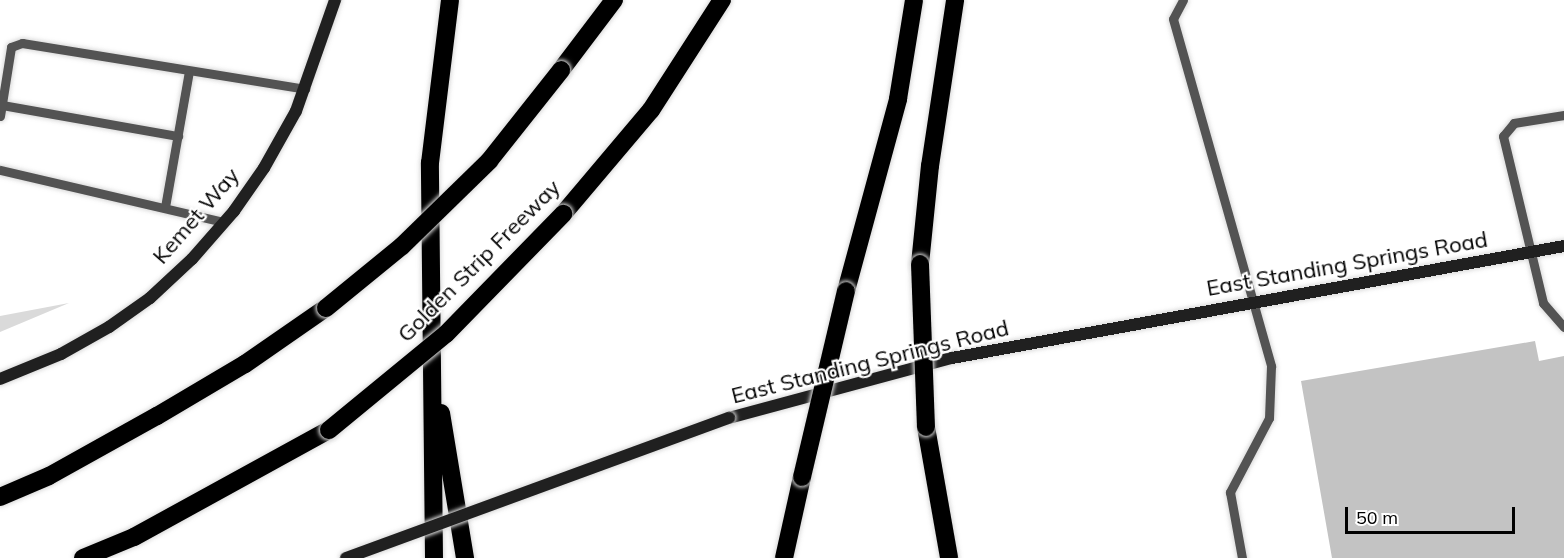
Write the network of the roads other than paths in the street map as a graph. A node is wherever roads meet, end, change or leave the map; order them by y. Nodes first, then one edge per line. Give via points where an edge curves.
1 (335, 0) edge
2 (450, 0) edge
3 (614, 0) edge
4 (722, 0) edge
5 (914, 0) edge
6 (955, 0) edge
7 (1183, 0) edge
8 (189, 70) junction
9 (305, 89) junction
10 (2, 105) junction
11 (1564, 115) edge
12 (0, 116) edge
13 (178, 136) junction
14 (0, 170) edge
15 (165, 207) junction
16 (224, 222) junction
17 (1564, 246) edge
18 (1530, 252) junction
19 (1254, 303) junction
20 (1564, 327) edge
21 (434, 369) junction
22 (0, 379) edge
23 (0, 497) edge
24 (83, 558) edge
25 (346, 558) edge
26 (434, 558) edge
27 (465, 558) edge
28 (784, 558) edge
29 (949, 558) edge
30 (1242, 558) edge

1 - 9 street, Kemet Way
2 - 21 highway via 430,163
3 - 23 highway, bridge via 489,161 402,246 326,308 245,364 157,416 50,476
4 - 24 highway, Golden Strip Freeway, bridge via 651,110 563,214 446,334 329,430 134,537
5 - 28 highway, bridge via 898,99 846,291
6 - 29 highway, bridge via 920,264 926,427
7 - 19 lane via 1173,19
8 - 9 lane
8 - 10 lane via 22,43 10,47
8 - 13 lane
9 - 16 street, Kemet Way via 264,168
10 - 12 lane
10 - 13 lane
11 - 18 lane via 1514,123 1503,136
13 - 15 lane
14 - 15 lane
15 - 16 lane
16 - 22 street, Kemet Way via 167,282 109,327 61,354
17 - 18 street, East Standing Springs Road
18 - 19 street, East Standing Springs Road
18 - 20 lane via 1543,303
19 - 25 street, East Standing Springs Road, bridge via 952,358 729,418
19 - 30 lane via 1271,366 1269,418 1230,492
21 - 26 highway
21 - 27 highway

